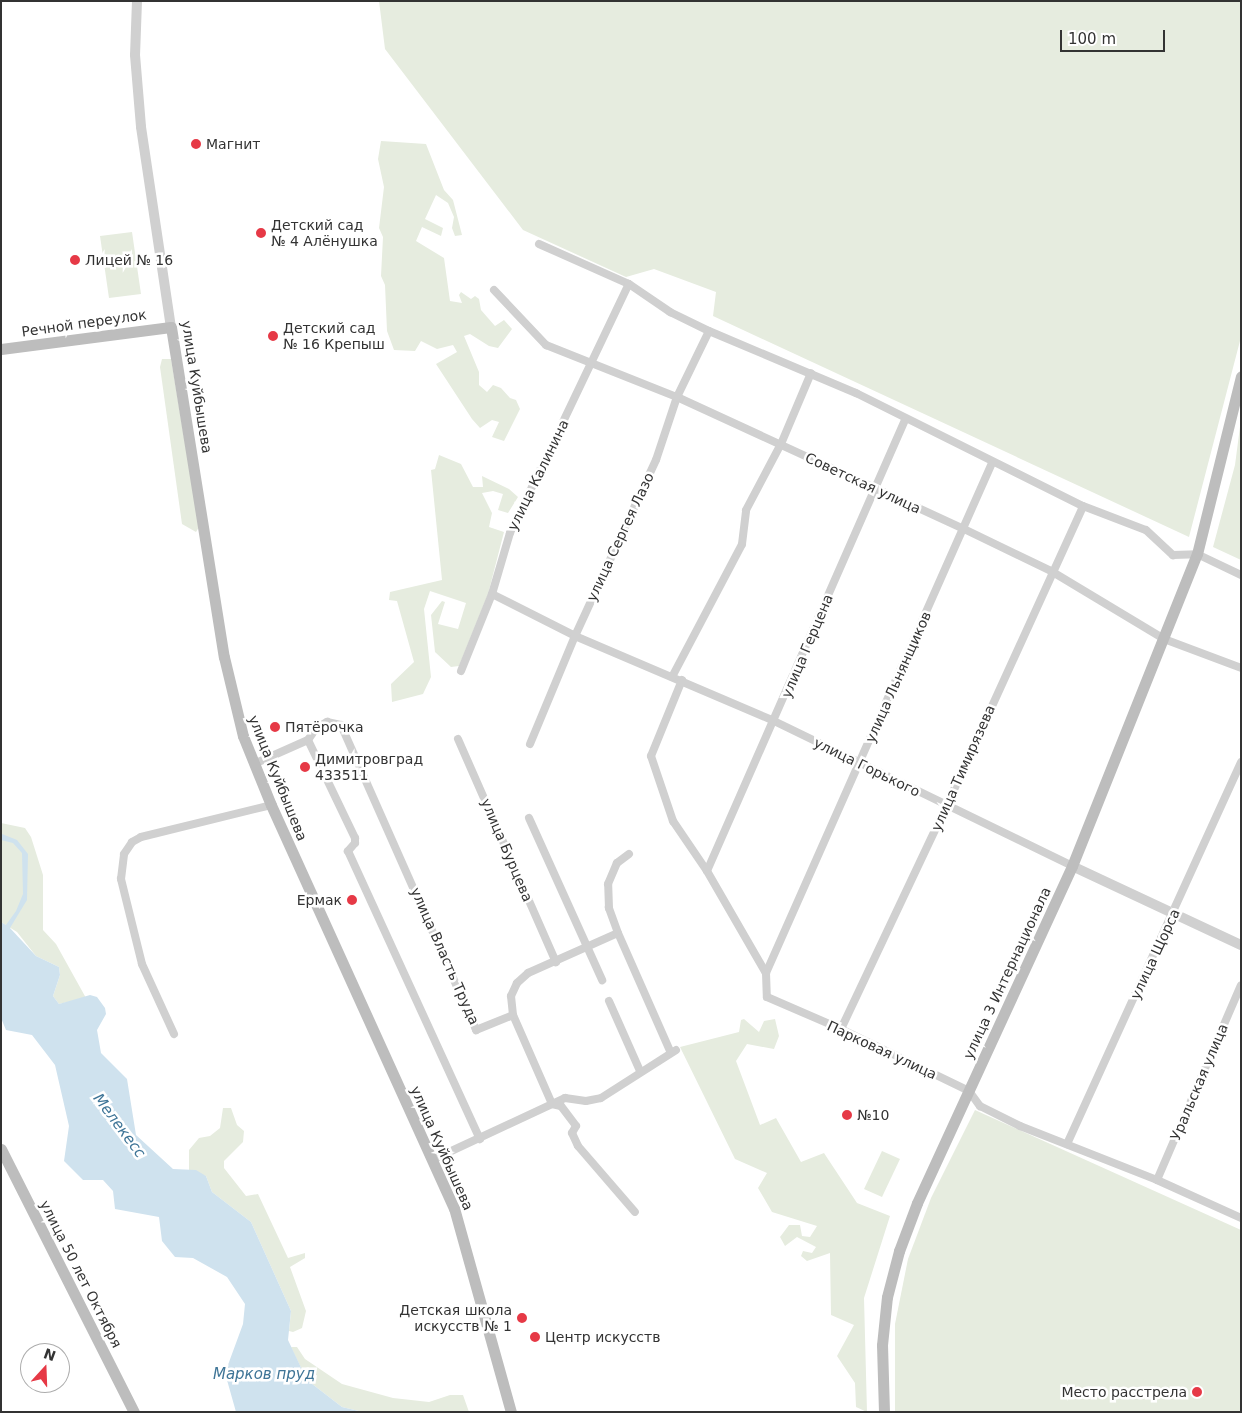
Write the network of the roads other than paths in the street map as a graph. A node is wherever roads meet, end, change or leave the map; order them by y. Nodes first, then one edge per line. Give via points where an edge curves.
1 (137, 1) edge
2 (539, 244) dead end
3 (629, 284) junction
4 (494, 290) dead end
5 (171, 326) junction
6 (709, 331) junction
7 (1, 350) edge
8 (590, 361) junction
9 (811, 373) junction
10 (1241, 376) edge
11 (677, 397) junction
12 (905, 420) junction
13 (781, 444) junction
14 (992, 463) junction
15 (875, 489) junction
16 (1082, 506) junction
17 (964, 530) junction
18 (1197, 554) junction
19 (1051, 571) junction
20 (1241, 575) edge
21 (492, 594) junction
22 (575, 636) junction
23 (1164, 639) junction
24 (1241, 668) edge
25 (461, 671) dead end
26 (672, 677) junction
27 (682, 680) junction
28 (774, 721) junction
29 (458, 739) dead end
30 (308, 740) junction
31 (530, 744) dead end
32 (1241, 762) edge
33 (254, 764) junction
34 (860, 764) junction
35 (271, 805) junction
36 (947, 805) junction
37 (529, 818) dead end
38 (629, 854) dead end
39 (1072, 866) junction
40 (707, 871) junction
41 (1173, 915) junction
42 (618, 933) junction
43 (1241, 945) edge
44 (587, 947) junction
45 (556, 962) junction
46 (766, 973) junction
47 (602, 980) dead end
48 (1241, 985) edge
49 (609, 1001) dead end
50 (512, 1015) junction
51 (841, 1029) junction
52 (174, 1034) dead end
53 (640, 1071) junction
54 (969, 1091) junction
55 (552, 1104) junction
56 (480, 1138) junction
57 (1068, 1144) junction
58 (1, 1149) edge
59 (432, 1160) junction
60 (1157, 1180) junction
61 (635, 1212) dead end
62 (1240, 1216) edge
63 (134, 1412) edge
64 (510, 1412) edge
65 (884, 1412) edge

1 - 5 street, улица Куйбышева via 135,55 141,127
2 - 3 street
3 - 6 street via 670,312
3 - 8 street, улица Калинина
4 - 8 street, Советская улица via 546,345
5 - 7 main road, Речной переулок
5 - 33 main road, улица Куйбышева via 224,657 232,698
6 - 9 street
6 - 11 street, улица Сергея Лазо
8 - 11 street, Советская улица via 634,382
8 - 21 street, улица Калинина via 510,533
9 - 12 street
9 - 13 street
10 - 18 main road, улица 3 Интернационала
11 - 13 street, Советская улица
11 - 22 street, улица Сергея Лазо via 656,460
12 - 14 street
12 - 15 street, улица Герцена
13 - 15 street, Советская улица
13 - 26 street via 746,510 742,544
14 - 16 street
14 - 17 street, улица Льнянщиков
15 - 17 street, Советская улица
15 - 28 street, улица Герцена
16 - 18 street via 1146,530 1173,555
16 - 19 street, улица Тимирязева
17 - 19 street, Советская улица
17 - 34 street, улица Льнянщиков
18 - 20 street
18 - 23 main road, улица 3 Интернационала
19 - 23 street, Советская улица
19 - 36 street, улица Тимирязева
21 - 22 street, улица Горького
21 - 25 street, улица Калинина
22 - 26 street, улица Горького
22 - 31 street, улица Сергея Лазо
23 - 24 street, Советская улица
23 - 39 main road, улица 3 Интернационала
26 - 27 street, улица Горького
27 - 28 street, улица Горького
27 - 40 street, Парковая улица via 651,756 673,821
28 - 34 street, улица Горького
28 - 40 street, улица Герцена
29 - 45 street, улица Бурцева
30 - 33 street
30 - 50 street, улица Власть Труда via 316,728 328,722 342,725 476,1030
30 - 56 street via 355,838 348,851
32 - 41 street, улица Щорса
33 - 35 main road, улица Куйбышева
34 - 36 street, улица Горького
34 - 46 street, улица Льнянщиков
35 - 52 street via 140,837 124,854 121,879 142,964 154,984
35 - 59 main road, улица Куйбышева
36 - 39 street, улица Горького
36 - 51 street, улица Тимирязева
37 - 44 street
38 - 42 street via 617,863 608,884 609,908
39 - 41 street, улица Горького
39 - 54 main road, улица 3 Интернационала
40 - 46 street, Парковая улица
41 - 43 street, улица Горького
41 - 57 street, улица Щорса
42 - 44 street
42 - 53 street via 673,1051
44 - 45 street
44 - 47 street
45 - 50 street via 528,973 517,983 511,996
46 - 51 street, Парковая улица via 767,997
48 - 60 street, Уральская улица
49 - 53 street
50 - 55 street
51 - 54 street, Парковая улица
53 - 55 street via 601,1098 586,1101 565,1098
54 - 57 street, Парковая улица via 980,1106
54 - 65 main road, улица 3 Интернационала via 917,1203 899,1251 887,1298 882,1345
55 - 56 street
55 - 61 street via 561,1106 576,1126 572,1133 578,1146
56 - 59 street
57 - 60 street, Парковая улица
58 - 63 main road, улица 50 лет Октября
59 - 64 main road, улица Куйбышева via 470,1256
60 - 62 street, Парковая улица

